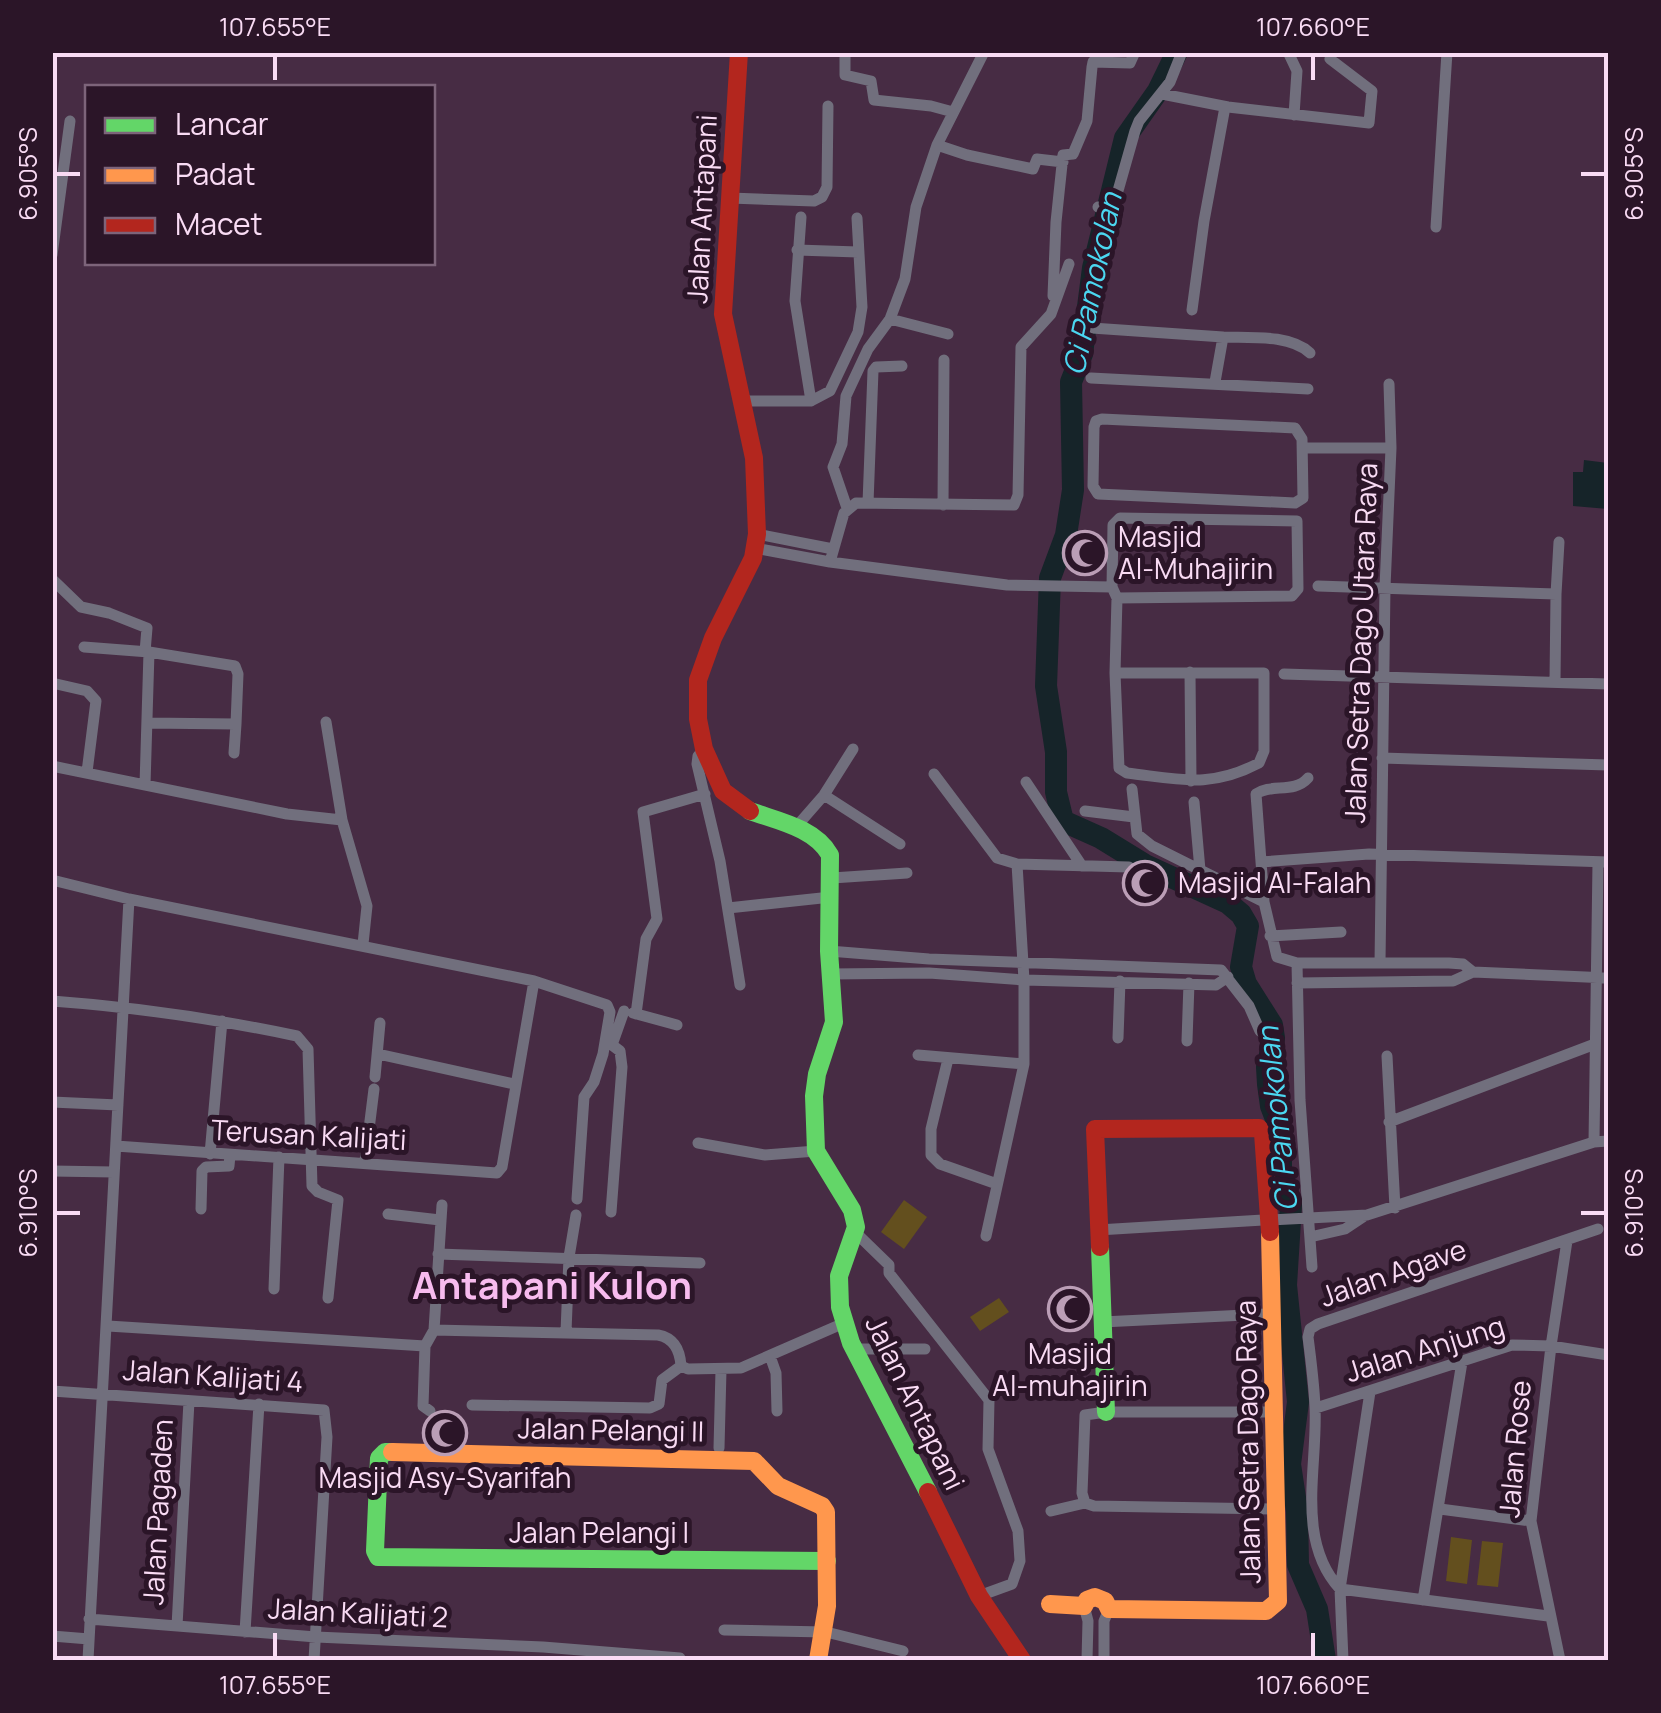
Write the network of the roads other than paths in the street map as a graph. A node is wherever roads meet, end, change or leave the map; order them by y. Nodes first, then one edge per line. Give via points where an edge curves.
1 (738, 52) edge
2 (845, 52) edge
3 (984, 52) edge
4 (1134, 52) edge
5 (1182, 52) edge
6 (1288, 52) edge
7 (1333, 52) edge
8 (1446, 52) edge
9 (1162, 94) junction
10 (828, 106) dead end
11 (1224, 107) junction
12 (952, 112) junction
13 (1294, 115) junction
14 (70, 121) dead end
15 (937, 145) junction
16 (1062, 162) junction
17 (57, 184) edge
18 (730, 198) junction
19 (801, 216) dead end
20 (858, 218) dead end
21 (1436, 227) dead end
22 (797, 250) junction
23 (858, 252) junction
24 (52, 255) edge
25 (1069, 264) dead end
26 (1192, 310) dead end
27 (1051, 314) junction
28 (890, 320) junction
29 (948, 334) dead end
30 (1223, 337) junction
31 (1310, 353) dead end
32 (944, 360) dead end
33 (902, 366) dead end
34 (1091, 378) dead end
35 (1215, 382) junction
36 (1389, 384) dead end
37 (1308, 389) dead end
38 (740, 401) junction
39 (811, 401) junction
40 (1303, 448) junction
41 (1391, 448) junction
42 (868, 502) junction
43 (942, 506) junction
44 (847, 508) junction
45 (756, 541) junction
46 (1558, 542) dead end
47 (832, 555) junction
48 (52, 579) edge
49 (1318, 586) dead end
50 (1385, 587) junction
51 (1114, 592) junction
52 (1556, 594) junction
53 (84, 647) dead end
54 (146, 652) junction
55 (1190, 672) junction
56 (1115, 673) junction
57 (1284, 674) dead end
58 (1384, 675) junction
59 (1555, 681) junction
60 (52, 683) edge
61 (1608, 684) edge
62 (326, 722) dead end
63 (147, 724) junction
64 (236, 724) junction
65 (704, 748) junction
66 (853, 749) dead end
67 (234, 753) dead end
68 (1382, 758) junction
69 (1608, 765) edge
70 (52, 766) edge
71 (87, 772) junction
72 (934, 774) dead end
73 (1308, 778) dead end
74 (1191, 781) junction
75 (1026, 782) dead end
76 (144, 785) junction
77 (1132, 789) dead end
78 (705, 794) junction
79 (824, 795) junction
80 (1194, 802) dead end
81 (1086, 811) dead end
82 (1134, 817) junction
83 (342, 820) junction
84 (796, 827) junction
85 (900, 844) dead end
86 (1380, 854) junction
87 (1261, 862) junction
88 (1603, 862) edge
89 (1016, 864) junction
90 (1082, 866) junction
91 (1130, 867) dead end
92 (1200, 870) junction
93 (907, 873) dead end
94 (52, 880) edge
95 (831, 887) junction
96 (129, 900) junction
97 (1264, 902) junction
98 (728, 908) junction
99 (1341, 932) dead end
100 (1270, 936) junction
101 (364, 944) junction
102 (829, 950) junction
103 (882, 954) junction
104 (929, 959) junction
105 (1022, 962) junction
106 (1297, 963) junction
107 (1380, 963) junction
108 (1473, 972) junction
109 (830, 974) junction
110 (882, 974) junction
111 (929, 974) junction
112 (1228, 977) junction
113 (1603, 978) edge
114 (1024, 980) junction
115 (1120, 981) junction
116 (534, 982) junction
117 (1189, 983) junction
118 (1298, 983) junction
119 (740, 985) dead end
120 (52, 1001) edge
121 (122, 1006) junction
122 (610, 1009) junction
123 (630, 1012) junction
124 (222, 1020) junction
125 (380, 1022) dead end
126 (676, 1025) dead end
127 (1260, 1031) dead end
128 (1118, 1038) dead end
129 (1186, 1041) dead end
130 (1595, 1044) junction
131 (378, 1054) junction
132 (918, 1055) dead end
133 (1387, 1056) dead end
134 (948, 1060) junction
135 (1024, 1064) junction
136 (514, 1084) junction
137 (52, 1102) edge
138 (118, 1105) junction
139 (1389, 1122) junction
140 (1608, 1141) edge
141 (1594, 1142) junction
142 (698, 1143) dead end
143 (116, 1146) junction
144 (816, 1151) junction
145 (210, 1154) junction
146 (230, 1156) junction
147 (279, 1157) junction
148 (311, 1159) junction
149 (365, 1162) junction
150 (52, 1171) edge
151 (114, 1172) junction
152 (997, 1184) junction
153 (577, 1199) dead end
154 (442, 1205) dead end
155 (1395, 1208) junction
156 (201, 1209) dead end
157 (611, 1212) dead end
158 (388, 1214) dead end
159 (576, 1215) dead end
160 (1367, 1215) junction
161 (1305, 1219) junction
162 (440, 1220) junction
163 (1271, 1220) junction
164 (1598, 1228) dead end
165 (1098, 1230) junction
166 (856, 1232) junction
167 (986, 1236) dead end
168 (1310, 1237) junction
169 (1567, 1241) junction
170 (438, 1254) junction
171 (570, 1256) junction
172 (700, 1263) dead end
173 (1312, 1268) dead end
174 (274, 1290) dead end
175 (328, 1298) dead end
176 (1270, 1314) junction
177 (1102, 1322) junction
178 (844, 1323) junction
179 (108, 1326) junction
180 (434, 1330) junction
181 (566, 1332) junction
182 (425, 1346) junction
183 (1550, 1346) junction
184 (854, 1349) junction
185 (925, 1349) dead end
186 (770, 1356) junction
187 (1608, 1356) edge
188 (1462, 1362) junction
189 (681, 1366) junction
190 (722, 1370) junction
191 (52, 1391) edge
192 (1370, 1392) junction
193 (104, 1394) junction
194 (189, 1401) junction
195 (259, 1404) junction
196 (472, 1405) dead end
197 (1316, 1408) junction
198 (430, 1411) dead end
199 (777, 1412) dead end
200 (1106, 1412) junction
201 (1276, 1412) junction
202 (719, 1448) dead end
203 (1084, 1498) junction
204 (1277, 1509) junction
205 (1440, 1509) junction
206 (1050, 1511) dead end
207 (1531, 1520) junction
208 (376, 1551) joint
209 (827, 1561) junction
210 (1340, 1589) junction
211 (979, 1596) junction
212 (1423, 1600) junction
213 (1050, 1604) dead end
214 (1084, 1606) junction
215 (1109, 1609) junction
216 (1548, 1616) junction
217 (89, 1619) junction
218 (176, 1626) junction
219 (724, 1630) dead end
220 (245, 1632) junction
221 (826, 1632) junction
222 (52, 1636) edge
223 (316, 1638) junction
224 (88, 1639) junction
225 (903, 1650) dead end
226 (624, 1657) edge
227 (680, 1658) edge
228 (88, 1660) edge
229 (314, 1660) edge
230 (818, 1660) edge
231 (1022, 1660) edge
232 (1087, 1660) edge
233 (1104, 1660) edge
234 (1343, 1660) edge
235 (1560, 1660) edge

1 - 18 street, Jalan Antapani
2 - 12 street via 845,75 871,81 874,100
3 - 12 street
4 - 16 street via 1130,63 1093,62 1086,121
5 - 9 street
6 - 13 street via 1297,71
7 - 13 street via 1330,60 1372,91 1369,123
8 - 21 street
9 - 11 street
9 - 30 street via 1139,121 1105,208 1094,330
10 - 18 street via 822,197
11 - 13 street
11 - 26 street
12 - 15 street
14 - 17 street
15 - 16 street via 1017,167 1033,169 1038,159
15 - 28 street
16 - 27 street
17 - 24 street
18 - 38 street, Jalan Antapani via 723,314
19 - 22 street
20 - 23 street
22 - 23 street
22 - 39 street via 795,301
23 - 39 street via 858,332 830,391
25 - 27 street
27 - 43 street via 1021,347 1014,504
28 - 29 street
28 - 44 street via 846,396 833,466
30 - 31 street via 1299,345
30 - 35 street
32 - 43 street
33 - 42 street via 873,371
34 - 35 street
35 - 37 street
36 - 41 street, Jalan Setra Dago Utara Raya
38 - 39 street
38 - 45 street, Jalan Antapani via 754,458
40 - 40 street via 1291,427 1102,419 1094,427 1092,486 1098,494 1300,502
40 - 41 street
41 - 50 street, Jalan Setra Dago Utara Raya
42 - 43 street
42 - 44 street
44 - 47 street
45 - 47 street
45 - 65 street, Jalan Antapani via 696,688
46 - 52 street
47 - 51 street via 1008,586 1062,584
48 - 54 street via 81,607 147,628
49 - 50 street
50 - 52 street
50 - 58 street, Jalan Setra Dago Utara Raya
51 - 51 street via 1292,596 1298,589 1297,521 1120,518 1113,524
51 - 56 street
52 - 59 street
53 - 54 street
54 - 63 street
54 - 64 street via 235,666
55 - 56 street
55 - 74 street
55 - 74 street via 1264,673 1264,758 1233,777
56 - 74 street via 1119,768
57 - 58 street
58 - 59 street
58 - 68 street, Jalan Setra Dago Utara Raya
59 - 61 street
60 - 71 street via 87,691 96,701
62 - 83 street
63 - 64 street
63 - 76 street
64 - 67 street
65 - 78 street via 696,760
65 - 84 street, Jalan Antapani via 734,802
66 - 79 street
68 - 69 street
68 - 86 street, Jalan Setra Dago Utara Raya
70 - 71 street
71 - 76 street
72 - 89 street via 993,855
73 - 87 street via 1300,786 1256,794
75 - 90 street
76 - 83 street
77 - 82 street
78 - 98 street
78 - 123 street via 643,812 658,919 646,939
79 - 84 street
79 - 85 street
80 - 92 street
81 - 82 street
82 - 92 street via 1135,832 1152,846
83 - 101 street via 367,906
84 - 95 street, Jalan Antapani via 823,842
86 - 87 street
86 - 88 street
86 - 107 street, Jalan Setra Dago Utara Raya
87 - 97 street
88 - 113 street
89 - 90 street
89 - 105 street
90 - 91 street
92 - 97 street
93 - 95 street
94 - 96 street
95 - 98 street
95 - 102 street, Jalan Antapani
96 - 101 street
96 - 121 street
97 - 100 street
98 - 119 street
99 - 100 street
100 - 106 street via 1276,956
101 - 116 street
102 - 103 street
102 - 109 street, Jalan Antapani
103 - 104 street
103 - 110 street
104 - 105 street
104 - 111 street
105 - 112 street via 1214,969
105 - 114 street
106 - 107 street
106 - 118 street
107 - 108 street via 1449,962
108 - 113 street
108 - 118 street via 1453,981
109 - 110 street
109 - 144 street, Jalan Antapani via 834,1022 816,1080
110 - 111 street
111 - 114 street
112 - 117 street via 1216,985
112 - 127 street
113 - 130 street
114 - 115 street
114 - 135 street
115 - 117 street
115 - 128 street
116 - 122 street
116 - 136 street
117 - 129 street
118 - 161 street
120 - 121 street
121 - 124 street
121 - 138 street
122 - 123 street
122 - 153 street via 603,1054 584,1097
123 - 126 street
123 - 157 street via 612,1045 622,1067
124 - 145 street
124 - 148 street via 305,1041
125 - 131 street
130 - 139 street
130 - 141 street
131 - 136 street
131 - 149 street
132 - 134 street
133 - 139 street
134 - 135 street
134 - 152 street via 931,1156
135 - 152 street
136 - 149 street, Terusan Kalijati via 500,1172
137 - 138 street
138 - 143 street
139 - 155 street
140 - 141 street
141 - 155 street
142 - 144 street via 766,1155
143 - 145 street, Terusan Kalijati
143 - 151 street
144 - 166 street via 852,1210
145 - 146 street, Terusan Kalijati
146 - 147 street, Terusan Kalijati
146 - 156 street via 229,1166 204,1168
147 - 148 street, Terusan Kalijati
147 - 174 street
148 - 149 street, Terusan Kalijati
148 - 175 street via 313,1189 338,1200
150 - 151 street
151 - 179 street
152 - 167 street
154 - 162 street
155 - 160 street
158 - 162 street
159 - 171 street
160 - 161 street
160 - 168 street via 1345,1229
161 - 163 street
161 - 168 street
162 - 170 street
163 - 165 street
163 - 165 street, Jalan Setra Dago Raya via 1259,1128 1094,1129
163 - 176 street, Jalan Setra Dago Raya
164 - 169 street
165 - 177 street
166 - 178 street, Jalan Antapani via 838,1282
166 - 211 street via 889,1265 989,1400 988,1449 1018,1531 1020,1562 1012,1584
168 - 173 street
169 - 183 street, Jalan Rose
169 - 197 street, Jalan Agave via 1314,1326 1308,1336
170 - 171 street
170 - 180 street
171 - 172 street
171 - 181 street
176 - 177 street
176 - 201 street, Jalan Setra Dago Raya
177 - 200 street
178 - 184 street, Jalan Antapani
178 - 186 street
179 - 182 street
179 - 193 street
180 - 181 street
180 - 182 street
181 - 189 street via 664,1336 675,1345
182 - 198 street via 423,1406
183 - 187 street, Jalan Anjung
183 - 188 street, Jalan Anjung via 1512,1345
183 - 207 street, Jalan Rose
184 - 185 street
184 - 211 street, Jalan Antapani
186 - 190 street
186 - 199 street
188 - 192 street, Jalan Anjung
188 - 205 street
189 - 190 street
189 - 196 street via 662,1380 659,1404 650,1408
190 - 202 street
191 - 193 street, Jalan Kalijati 4
192 - 197 street, Jalan Anjung
192 - 210 street
193 - 194 street, Jalan Kalijati 4
193 - 217 street
194 - 195 street, Jalan Kalijati 4
194 - 218 street, Jalan Pagaden
195 - 220 street
195 - 223 street, Jalan Kalijati 4 via 326,1413
197 - 210 street via 1315,1543
200 - 201 street
200 - 203 street via 1085,1415 1083,1422
201 - 204 street, Jalan Setra Dago Raya
203 - 204 street via 1094,1506
203 - 206 street
204 - 215 street, Jalan Setra Dago Raya via 1273,1608
205 - 207 street
205 - 212 street
207 - 216 street, Jalan Rose
208 - 209 street, Jalan Pelangi I via 381,1558
208 - 209 street, Jalan Pelangi II via 379,1458 385,1452 751,1460 778,1486 822,1506
209 - 221 street
210 - 212 street
210 - 234 street
211 - 231 street, Jalan Antapani
212 - 216 street
213 - 214 street, Jalan Setra Dago Raya
214 - 215 street, Jalan Setra Dago Raya via 1096,1597
214 - 232 street
215 - 233 street
216 - 235 street, Jalan Rose
217 - 218 street, Jalan Kalijati 2
217 - 224 street
218 - 220 street, Jalan Kalijati 2
219 - 221 street
220 - 223 street, Jalan Kalijati 2
221 - 225 street
221 - 230 street
222 - 224 street
223 - 226 street, Jalan Kalijati 2
223 - 229 street
224 - 228 street
226 - 227 street, Jalan Kalijati 2

